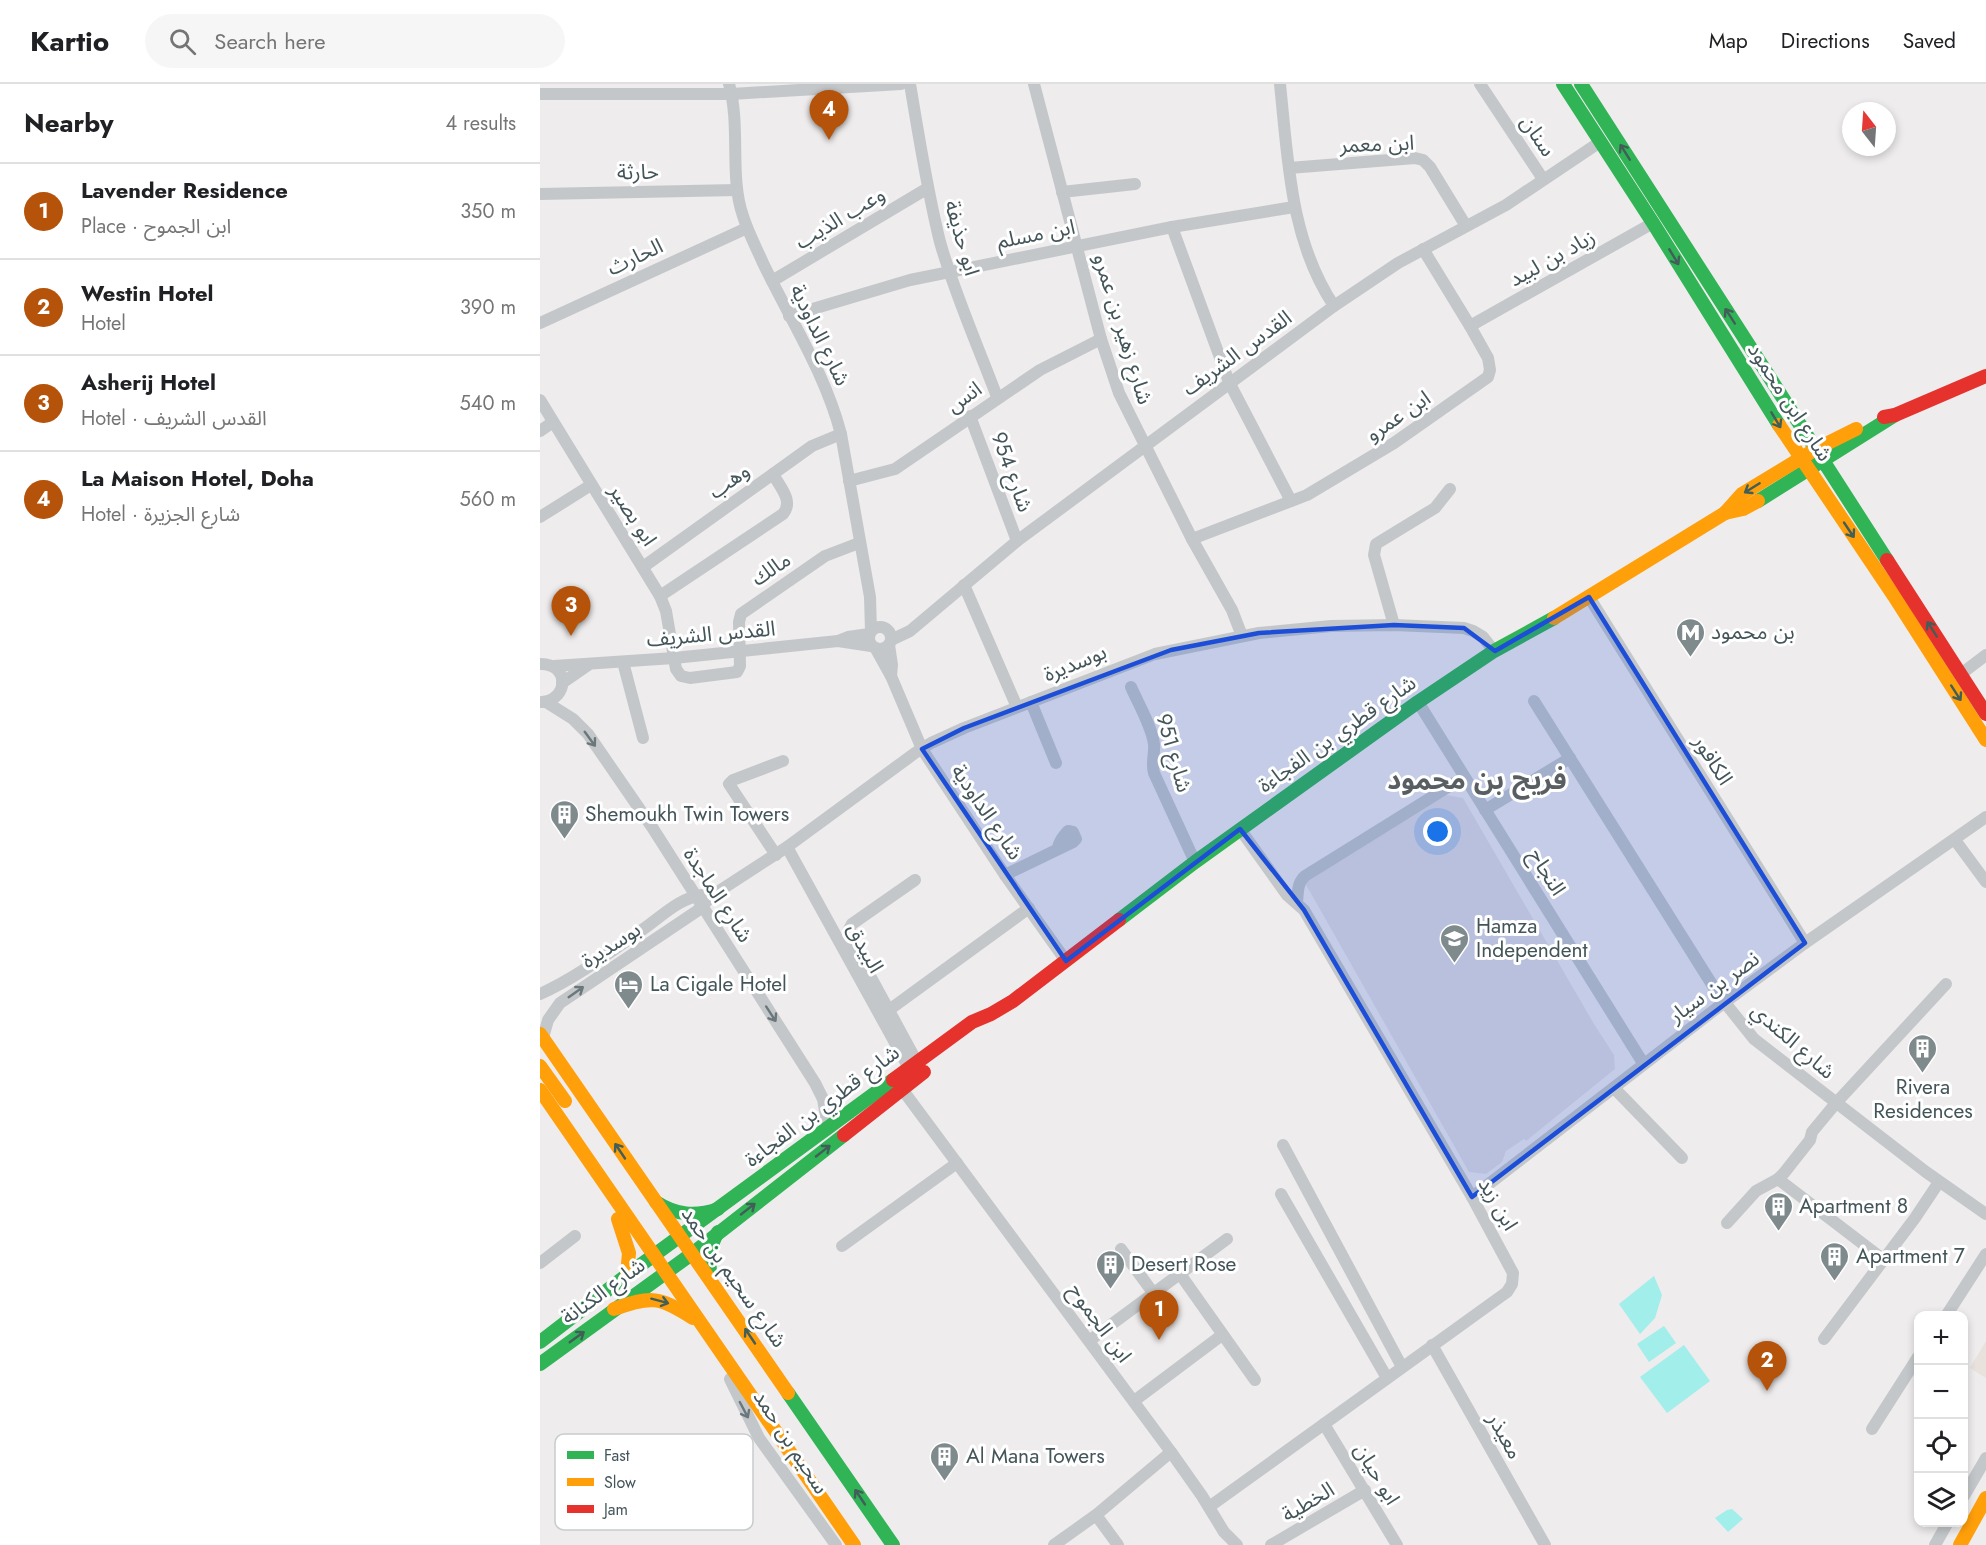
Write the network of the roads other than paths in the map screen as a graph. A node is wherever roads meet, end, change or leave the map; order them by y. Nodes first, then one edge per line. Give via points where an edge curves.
1 (902, 84) edge
2 (910, 84) edge
3 (1034, 84) edge
4 (1280, 84) edge
5 (1480, 84) edge
6 (1563, 84) edge
7 (1581, 84) edge
8 (730, 89) edge
9 (540, 94) edge
10 (1600, 142) junction
11 (1289, 168) junction
12 (1544, 179) junction
13 (1135, 184) dead end
14 (928, 188) junction
15 (737, 190) junction
16 (1062, 192) junction
17 (540, 194) edge
18 (1294, 207) junction
19 (1653, 223) junction
20 (1467, 226) junction
21 (1172, 227) junction
22 (747, 228) junction
23 (1077, 246) junction
24 (1422, 249) junction
25 (949, 271) junction
26 (772, 281) junction
27 (1334, 306) junction
28 (789, 316) junction
29 (540, 323) edge
30 (1470, 326) junction
31 (1101, 339) junction
32 (1986, 376) edge
33 (1229, 382) junction
34 (997, 397) junction
35 (540, 400) edge
36 (1895, 415) junction
37 (970, 416) junction
38 (554, 422) junction
39 (1876, 428) junction
40 (540, 431) edge
41 (842, 434) junction
42 (1144, 447) junction
43 (1820, 455) junction
44 (1804, 464) junction
45 (773, 474) junction
46 (849, 481) junction
47 (591, 485) junction
48 (1841, 487) junction
49 (1450, 489) dead end
50 (1291, 501) junction
51 (540, 517) edge
52 (1192, 539) junction
53 (1017, 541) junction
54 (859, 543) junction
55 (643, 567) junction
56 (964, 585) junction
57 (660, 596) junction
58 (1589, 597) junction
59 (1394, 625) junction
60 (1242, 636) junction
61 (880, 638) junction
62 (1494, 651) junction
63 (741, 652) junction
64 (1986, 655) edge
65 (674, 658) junction
66 (545, 662) edge
67 (623, 662) junction
68 (588, 665) junction
69 (1961, 674) junction
70 (562, 683) junction
71 (1131, 687) dead end
72 (1534, 701) dead end
73 (542, 702) edge
74 (1031, 702) junction
75 (1418, 702) junction
76 (1017, 707) junction
77 (1986, 714) edge
78 (643, 738) dead end
79 (1986, 740) edge
80 (922, 749) junction
81 (1570, 758) junction
82 (783, 761) dead end
83 (1056, 763) dead end
84 (1464, 777) junction
85 (1485, 810) junction
86 (1986, 817) edge
87 (1240, 830) junction
88 (1955, 840) junction
89 (787, 847) junction
90 (1058, 849) dead end
91 (776, 855) junction
92 (1195, 862) junction
93 (1005, 875) junction
94 (915, 880) dead end
95 (1986, 882) edge
96 (699, 901) junction
97 (1297, 903) junction
98 (1029, 908) junction
99 (656, 920) junction
100 (660, 936) junction
101 (1804, 943) junction
102 (1066, 961) junction
103 (594, 962) junction
104 (602, 974) junction
105 (1946, 984) dead end
106 (540, 994) edge
107 (1724, 1003) junction
108 (889, 1010) junction
109 (991, 1014) junction
110 (541, 1036) edge
111 (1643, 1063) junction
112 (913, 1065) junction
113 (540, 1066) edge
114 (1614, 1088) junction
115 (902, 1089) junction
116 (540, 1090) edge
117 (1839, 1105) junction
118 (574, 1114) dead end
119 (828, 1129) junction
120 (1283, 1145) dead end
121 (1682, 1158) dead end
122 (957, 1163) junction
123 (1778, 1179) junction
124 (1943, 1184) junction
125 (1281, 1194) dead end
126 (614, 1197) junction
127 (1472, 1197) junction
128 (652, 1199) junction
129 (718, 1209) junction
130 (1986, 1214) edge
131 (1727, 1223) dead end
132 (718, 1232) junction
133 (575, 1236) dead end
134 (681, 1236) junction
135 (1227, 1239) dead end
136 (663, 1242) junction
137 (842, 1246) dead end
138 (1121, 1250) dead end
139 (693, 1253) junction
140 (1986, 1254) edge
141 (654, 1256) junction
142 (1884, 1260) junction
143 (540, 1263) edge
144 (684, 1267) junction
145 (665, 1272) junction
146 (1180, 1274) junction
147 (627, 1275) junction
148 (711, 1280) junction
149 (1154, 1294) junction
150 (614, 1309) junction
151 (1949, 1311) edge
152 (702, 1324) junction
153 (1222, 1335) junction
154 (1824, 1339) dead end
155 (1089, 1341) junction
156 (540, 1342) edge
157 (1432, 1345) junction
158 (725, 1355) junction
159 (540, 1364) edge
160 (1914, 1364) edge
161 (1405, 1365) junction
162 (1387, 1378) junction
163 (1255, 1380) dead end
164 (1134, 1401) junction
165 (1324, 1424) junction
166 (1872, 1429) dead end
167 (1171, 1452) junction
168 (1986, 1458) edge
169 (1968, 1489) edge
170 (1365, 1490) junction
171 (1986, 1497) edge
172 (1968, 1504) edge
173 (1209, 1508) junction
174 (1096, 1515) junction
175 (1945, 1527) edge
176 (836, 1545) edge
177 (854, 1545) edge
178 (893, 1545) edge
179 (1054, 1545) edge
180 (1118, 1545) edge
181 (1237, 1545) edge
182 (1271, 1545) edge
183 (1397, 1545) edge
184 (1545, 1545) edge
185 (1935, 1545) edge
186 (1960, 1545) edge

1 - 8 street
2 - 14 street, ابو حذيفة
3 - 16 street, شارع زهير بن عمرو
4 - 11 street
5 - 12 street, سنان
6 - 10 main road, شارع ابن محمود
43 -> 7 main road, شارع ابن محمود
8 - 9 street
8 - 15 street, شارع الداودية
10 - 12 street, القدس الشريف
10 - 19 main road, شارع ابن محمود
11 - 18 street
11 - 20 street, ابن معمر via 1423,160
12 - 20 street, القدس الشريف
13 - 16 street
14 - 25 street, ابو حذيفة
14 - 26 street, وعب الذيب
15 - 17 street, حارثة
15 - 22 street, شارع الداودية
16 - 23 street, شارع زهير بن عمرو
18 - 21 street, ابن مسلم
18 - 27 street via 1310,257
19 - 30 street, زياد بن لبيد
19 -> 44 main road, شارع ابن محمود
20 - 24 street, القدس الشريف
21 - 23 street, ابن مسلم
21 - 33 street
22 - 26 street, شارع الداودية
22 - 29 street, الحارث
23 - 25 street, ابن مسلم
23 - 31 street, شارع زهير بن عمرو
24 - 27 street, القدس الشريف
24 - 30 street, ابن عمرو
25 - 28 street, ابن مسلم
25 - 34 street, ابو حذيفة
26 - 28 street, شارع الداودية
27 - 33 street, القدس الشريف
28 - 41 street, شارع الداودية via 824,382
30 - 50 street, ابن عمرو via 1489,364 1484,381 1358,466
31 - 34 street, انس via 1058,359
31 - 42 street, شارع زهير بن عمرو via 1119,393
32 - 36 main road, شارع قطري بن الفجاءة
33 - 42 street, القدس الشريف
33 - 50 street
34 - 37 street, انس
35 - 38 street, ابو بصير
36 - 39 main road, شارع قطري بن الفجاءة
36 - 43 main road, شارع قطري بن الفجاءة via 1877,419
37 - 46 street, انس via 895,469
37 - 53 street, شارع 954
38 - 40 street
38 - 47 street, ابو بصير
39 - 43 main road, شارع قطري بن الفجاءة
39 - 48 main road via 1847,457
41 - 45 street, وهب via 812,446
41 - 46 street, شارع الداودية
42 - 52 street, شارع زهير بن عمرو
42 - 53 street, القدس الشريف
43 - 44 main road, شارع قطري بن الفجاءة
43 - 48 main road, شارع ابن محمود
44 - 58 main road, شارع قطري بن الفجاءة via 1749,506 1725,513
44 -> 79 main road, شارع ابن محمود
45 - 55 street, وهب
45 - 57 street via 788,499 788,509
46 - 54 street, شارع الداودية
47 - 51 street
47 - 55 street, ابو بصير
69 -> 48 main road, شارع ابن محمود
49 - 59 street via 1435,508 1376,544 1374,555
50 - 52 street, ابن عمرو
52 - 60 street, شارع زهير بن عمرو via 1232,610
53 - 56 street, القدس الشريف
54 - 61 street, شارع الداودية
54 - 63 street, مالك via 825,556 741,614
55 - 57 street, ابو بصير
56 - 61 street, القدس الشريف via 901,637
56 - 76 street
57 - 65 street, ابو بصير
58 - 62 main road, شارع قطري بن الفجاءة
58 - 101 street, الكافور
59 - 60 street, بوسديرة via 1331,626
59 - 62 street, بوسديرة via 1464,628 1483,637
60 - 74 street, بوسديرة via 1155,654
61 - 63 street, القدس الشريف
61 - 80 street, شارع الداودية via 891,676
62 - 75 main road, شارع قطري بن الفجاءة
63 - 65 street, القدس الشريف
63 - 65 street via 737,672 720,675 685,678 678,673
64 - 69 street
65 - 67 street, القدس الشريف
66 - 68 street, القدس الشريف
66 - 70 street via 561,675
67 - 68 street, القدس الشريف
67 - 78 street
68 - 70 street, القدس الشريف
69 - 77 main road, شارع ابن محمود
70 - 73 street, القدس الشريف via 559,693
71 - 92 street, شارع 951 via 1153,739 1154,773
72 - 81 street, شارع الكندي
73 -> 96 street, شارع الماجدة via 573,719 588,735
74 - 76 street, بوسديرة
74 - 83 street
75 - 84 street, النجاح
75 - 87 main road, شارع قطري بن الفجاءة
76 - 80 street, بوسديرة
80 - 89 street, بوسديرة
80 - 93 street, شارع الداودية
81 - 85 street
81 - 107 street, شارع الكندي
82 - 91 street via 729,784
84 - 85 street, النجاح
84 - 97 street via 1305,876 1300,880
85 - 111 street, النجاح
86 - 88 street, نصر بن سيار
87 - 92 main road, شارع قطري بن الفجاءة
87 - 97 street, ابن زيد
88 - 95 street
88 - 101 street, نصر بن سيار
89 - 91 street, بوسديرة
89 - 112 street, البيدق
90 - 93 street
91 - 96 street, بوسديرة
92 - 102 main road, شارع قطري بن الفجاءة
93 - 98 street, شارع الداودية
94 - 108 street via 852,924 848,931
96 - 99 street, بوسديرة via 681,902
96 - 100 street, بوسديرة
96 -> 119 street, شارع الماجدة via 815,1083 823,1099
97 - 127 street, ابن زيد
98 - 102 street, شارع الداودية
98 - 108 street
99 - 100 street via 662,925
99 - 103 street, بوسديرة
100 - 104 street, بوسديرة
101 - 107 street, نصر بن سيار
102 - 109 main road, شارع قطري بن الفجاءة
103 - 104 street via 594,968
103 - 106 street, بوسديرة
110 -> 104 street, بوسديرة via 560,1003
105 - 117 street
107 - 111 street, نصر بن سيار
107 - 117 street, شارع الكندي via 1754,1039
108 - 112 street
109 - 112 main road, شارع قطري بن الفجاءة via 972,1022
109 - 115 main road, شارع قطري بن الفجاءة
128 -> 110 main road, شارع سحيم بن حمد
111 - 114 street, نصر بن سيار
112 - 119 main road, شارع قطري بن الفجاءة
113 - 118 main road
114 - 121 street
114 - 127 street, نصر بن سيار
115 - 122 street, ابن الجموح
132 -> 115 main road, شارع قطري بن الفجاءة
116 - 126 main road
117 - 123 street via 1819,1134
117 - 124 street, شارع الكندي
119 - 129 main road, شارع قطري بن الفجاءة
120 - 161 street
122 - 137 street
122 - 155 street, ابن الجموح
123 - 131 street via 1756,1191
123 - 142 street
124 - 130 street, شارع الكندي
124 - 142 street via 1932,1206 1915,1218
125 - 162 street
126 - 141 main road
126 - 147 main road via 629,1248
127 - 157 street, ابن زيد via 1510,1265 1512,1284 1507,1292
128 - 129 main road via 687,1215
128 - 134 main road, شارع سحيم بن حمد
129 - 134 main road, شارع قطري بن الفجاءة
132 - 139 main road, شارع قطري بن الفجاءة
132 - 148 main road via 709,1252
133 - 143 street
134 - 136 main road, شارع الكنانة
134 - 139 main road, شارع سحيم بن حمد
135 - 146 street
136 - 139 main road via 678,1253
136 - 141 main road, شارع الكنانة
138 - 149 street
139 - 144 main road, شارع الكنانة
139 - 148 main road, شارع سحيم بن حمد
140 - 151 street
141 - 144 main road via 669,1252
141 - 145 main road
141 - 147 main road, شارع الكنانة
142 - 154 street
144 - 145 main road, شارع الكنانة
145 - 150 main road, شارع الكنانة
145 - 152 main road
146 - 149 street
146 - 153 street
147 - 156 main road, شارع الكنانة
178 -> 148 main road, شارع سحيم بن حمد
149 - 155 street
150 -> 152 main road via 656,1299
159 -> 150 main road, شارع الكنانة
152 - 158 main road
153 - 163 street
153 - 164 street
155 - 164 street, ابن الجموح
157 - 161 street, ابن زيد
157 - 184 street, معيذر
158 -> 176 street, سحيم بن حمد via 733,1386 759,1438
158 - 177 main road
160 - 166 street
161 - 162 street, ابن زيد
162 - 165 street, ابن زيد
164 - 167 street, ابن الجموح
165 - 170 street, ابو حيان
165 - 173 street, ابن زيد
167 - 173 street, ابن الجموح
167 - 174 street
168 - 169 street
170 - 182 street, الخطية
170 - 183 street, ابو حيان
171 - 172 main road
171 - 186 main road
173 - 181 street
174 - 179 street
174 - 180 street
175 - 185 street

